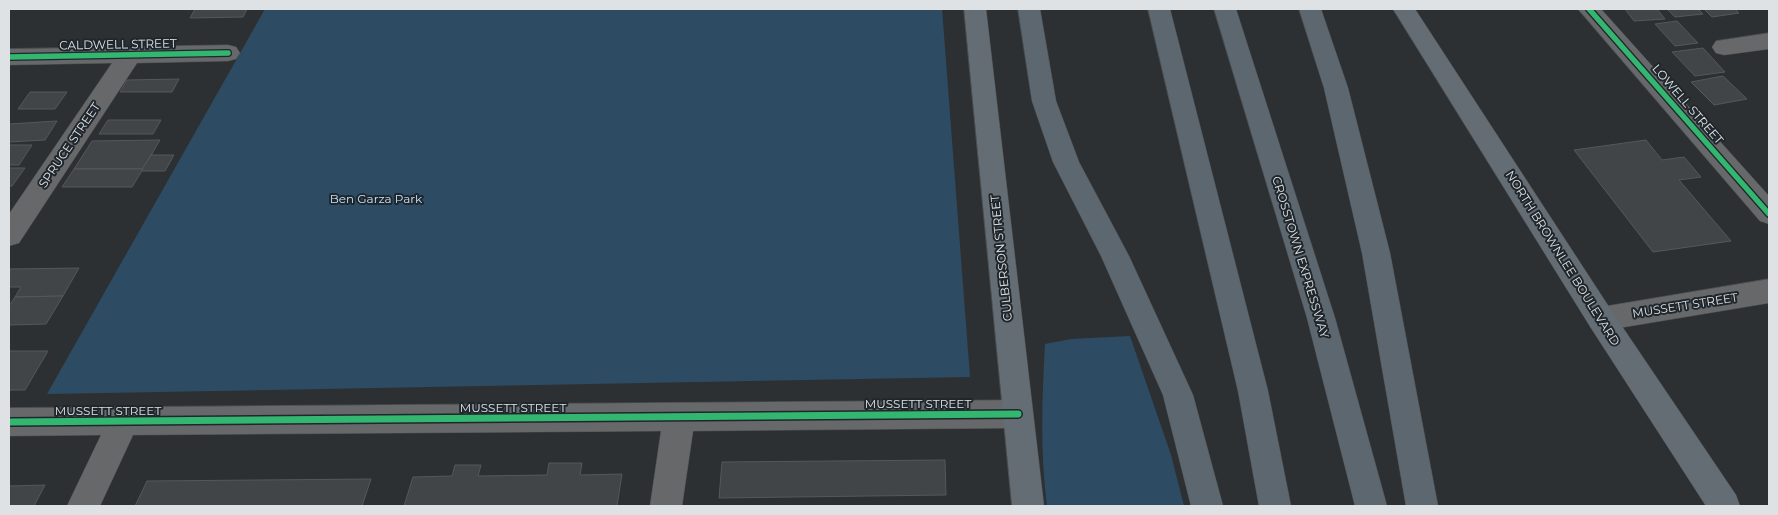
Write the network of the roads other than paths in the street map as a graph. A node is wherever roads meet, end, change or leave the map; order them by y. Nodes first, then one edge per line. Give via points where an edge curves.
1 (974, 9) edge
2 (1029, 9) edge
3 (1159, 9) edge
4 (1225, 9) edge
5 (1310, 9) edge
6 (1404, 9) edge
7 (1589, 9) edge
8 (1769, 41) edge
9 (1724, 47) dead end
10 (228, 54) dead end
11 (130, 55) junction
12 (9, 56) edge
13 (1769, 214) edge
14 (9, 235) edge
15 (1769, 292) edge
16 (1601, 319) junction
17 (1018, 414) junction
18 (679, 417) junction
19 (124, 421) junction
20 (9, 422) edge
21 (83, 506) edge
22 (666, 506) edge
23 (1028, 506) edge
24 (1207, 506) edge
25 (1275, 506) edge
26 (1371, 506) edge
27 (1422, 506) edge
28 (1724, 506) edge

1 - 17 main road, CULBERSON STREET
2 - 24 highway via 1044,100 1066,162 1115,256 1178,395
3 - 25 highway via 1253,392
4 - 26 highway, CROSSTOWN EXPRESSWAY via 1307,272 1358,448
5 - 27 highway via 1336,88 1376,253
6 - 16 main road, NORTH BROWNLEE BOULEVARD
7 - 13 street, LOWELL STREET
8 - 9 street
10 - 11 street, CALDWELL STREET
11 - 12 street, CALDWELL STREET
11 - 14 street, SPRUCE STREET
15 - 16 street, MUSSETT STREET
16 - 28 main road, NORTH BROWNLEE BOULEVARD
17 - 18 street, MUSSETT STREET
17 - 23 main road, CULBERSON STREET
18 - 19 street, MUSSETT STREET
18 - 22 street
19 - 20 street, MUSSETT STREET
19 - 21 street

